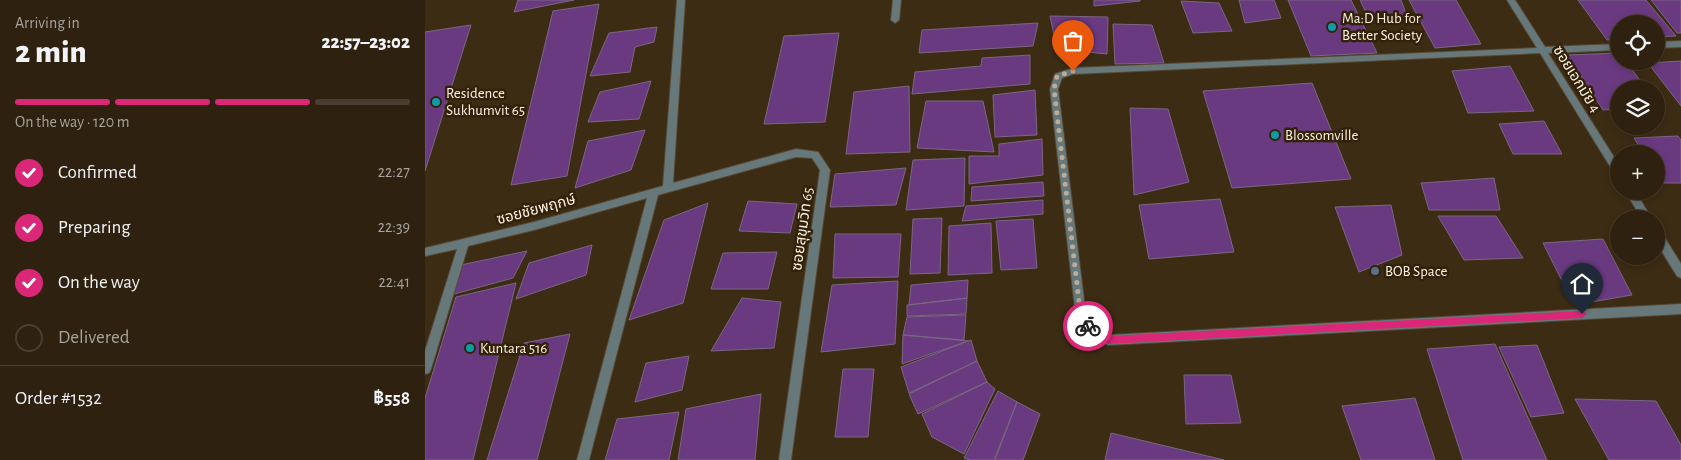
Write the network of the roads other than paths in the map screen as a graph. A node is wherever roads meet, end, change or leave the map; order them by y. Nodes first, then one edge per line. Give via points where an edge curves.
1 (681, 0) edge
2 (897, 0) edge
3 (1511, 0) edge
4 (895, 20) dead end
5 (1681, 44) edge
6 (1665, 45) edge
7 (1610, 47) edge
8 (1542, 51) junction
9 (1610, 159) edge
10 (668, 188) junction
11 (654, 192) junction
12 (464, 242) junction
13 (1665, 247) edge
14 (425, 252) edge
15 (1681, 273) edge
16 (1681, 309) edge
17 (425, 369) edge
18 (583, 460) edge
19 (785, 460) edge

1 - 10 street
2 - 4 street
3 - 8 street, ซอยเอกมัย 4
5 - 6 street
7 - 8 street
8 - 9 street, ซอยเอกมัย 4
8 - 16 street via 1073,71 1057,76 1054,89 1081,318 1091,331 1108,340
10 - 11 street, ซอยชัยพฤกษ์
10 - 19 street, ซอยสุขุมวิท 65 via 796,153 815,155 825,170
11 - 12 street, ซอยชัยพฤกษ์
11 - 18 street
12 - 14 street, ซอยชัยพฤกษ์
12 - 17 street
13 - 15 street

